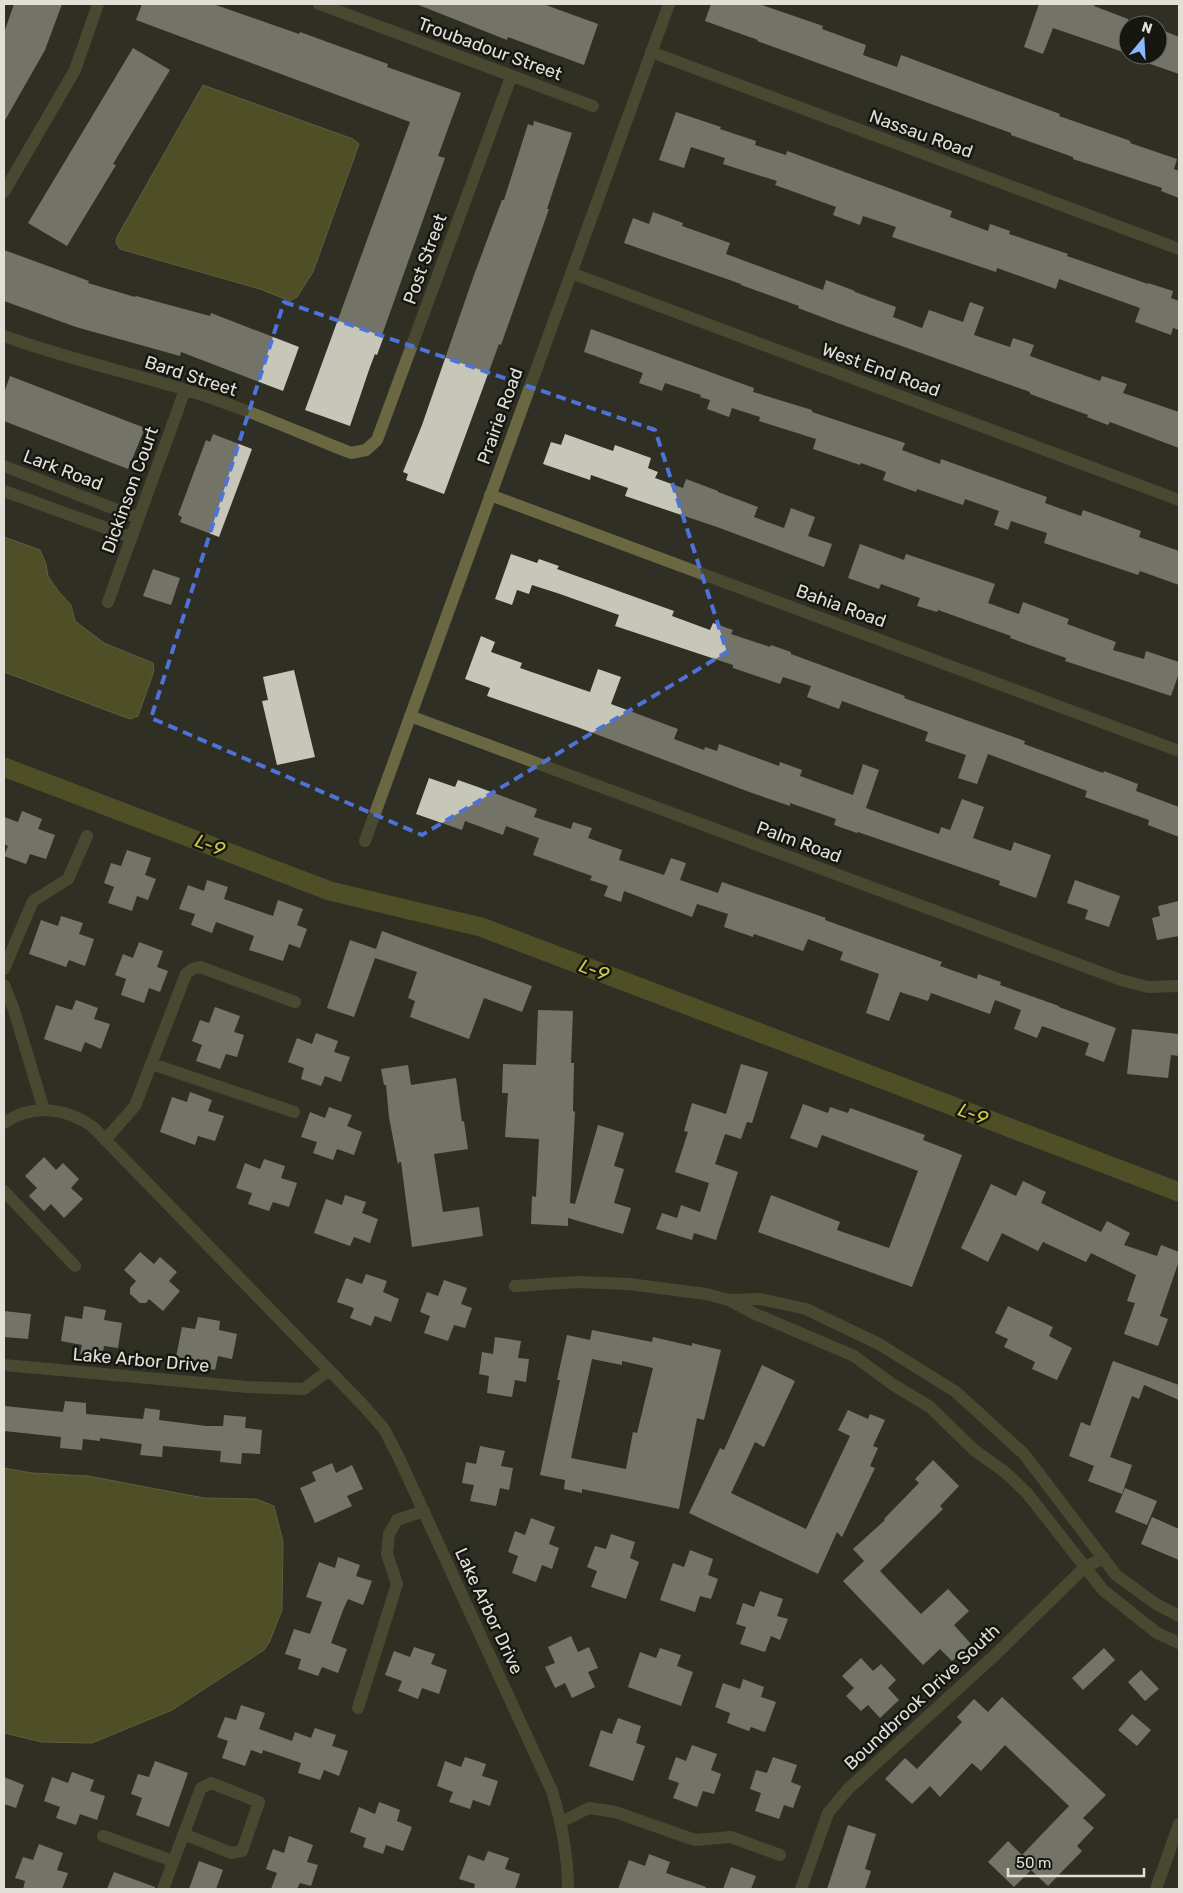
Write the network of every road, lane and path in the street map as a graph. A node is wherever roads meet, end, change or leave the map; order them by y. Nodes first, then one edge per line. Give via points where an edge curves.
1 (98, 4) edge
2 (319, 4) edge
3 (669, 4) edge
4 (651, 52) junction
5 (512, 77) junction
6 (593, 106) dead end
7 (4, 192) edge
8 (1179, 249) edge
9 (571, 273) junction
10 (4, 336) edge
11 (185, 390) junction
12 (366, 450) joint
13 (4, 466) edge
14 (4, 491) edge
15 (490, 495) junction
16 (1179, 500) edge
17 (138, 518) junction
18 (131, 538) junction
19 (108, 602) dead end
20 (410, 716) junction
21 (1179, 751) edge
22 (87, 836) dead end
23 (365, 841) dead end
24 (4, 969) edge
25 (4, 985) edge
26 (1179, 986) edge
27 (296, 1002) dead end
28 (152, 1064) junction
29 (44, 1110) junction
30 (294, 1112) dead end
31 (4, 1122) edge
32 (105, 1140) junction
33 (4, 1191) edge
34 (75, 1266) dead end
35 (515, 1286) dead end
36 (730, 1300) junction
37 (4, 1364) edge
38 (329, 1370) junction
39 (424, 1511) junction
40 (1104, 1558) junction
41 (1086, 1567) junction
42 (1179, 1616) edge
43 (1179, 1644) edge
44 (358, 1708) dead end
45 (561, 1822) junction
46 (1179, 1824) edge
47 (184, 1834) junction
48 (103, 1836) dead end
49 (780, 1855) dead end
50 (173, 1861) junction
51 (163, 1889) edge
52 (568, 1889) edge
53 (801, 1889) edge
54 (1156, 1889) edge

1 - 7 street via 75,70
2 - 5 street, Troubadour Street
3 - 4 street, Prairie Road
4 - 8 street, Nassau Road
4 - 9 street, Prairie Road
5 - 6 street, Troubadour Street
5 - 12 street, Post Street via 377,440
9 - 15 street, Prairie Road
9 - 16 street, West End Road
10 - 11 street, Bard Street
11 - 12 street, Bard Street via 351,453
11 - 17 street, Dickinson Court
13 - 17 street, Lark Road
14 - 18 street
15 - 20 street, Prairie Road
15 - 21 street, Bahia Road
17 - 18 street, Dickinson Court
18 - 19 street, Dickinson Court
20 - 23 street, Prairie Road
20 - 26 street, Palm Road via 1121,980 1148,987
22 - 24 street via 68,879 33,901
25 - 29 street
27 - 28 street via 200,967 192,969 186,974
28 - 30 street
28 - 32 street via 135,1106
29 - 31 street, Lake Arbor Drive via 18,1115
29 - 32 street, Lake Arbor Drive via 82,1120
32 - 38 street, Lake Arbor Drive
33 - 34 street
35 - 36 street via 578,1282 631,1284 680,1289
36 - 40 street via 760,1299 806,1309 879,1344 956,1392 1024,1454
36 - 41 street via 854,1356 930,1407 974,1450 1027,1493
37 - 38 street, Lake Arbor Drive via 248,1387 304,1389
38 - 39 street, Lake Arbor Drive via 384,1429
39 - 44 street via 397,1520 389,1534 387,1554 397,1584
39 - 45 street, Lake Arbor Drive via 552,1791
40 - 41 street, Boundbrook Drive South
40 - 42 street via 1116,1575
41 - 43 street via 1103,1590 1126,1610 1157,1633
41 - 53 street, Boundbrook Drive South via 848,1789 828,1813
45 - 49 street via 589,1808 615,1812 695,1840 731,1837
45 - 52 street, Lake Arbor Drive via 567,1854
46 - 54 street
47 - 47 street via 201,1788 210,1783 259,1802 242,1851 231,1854
47 - 50 street
48 - 50 street
50 - 51 street

